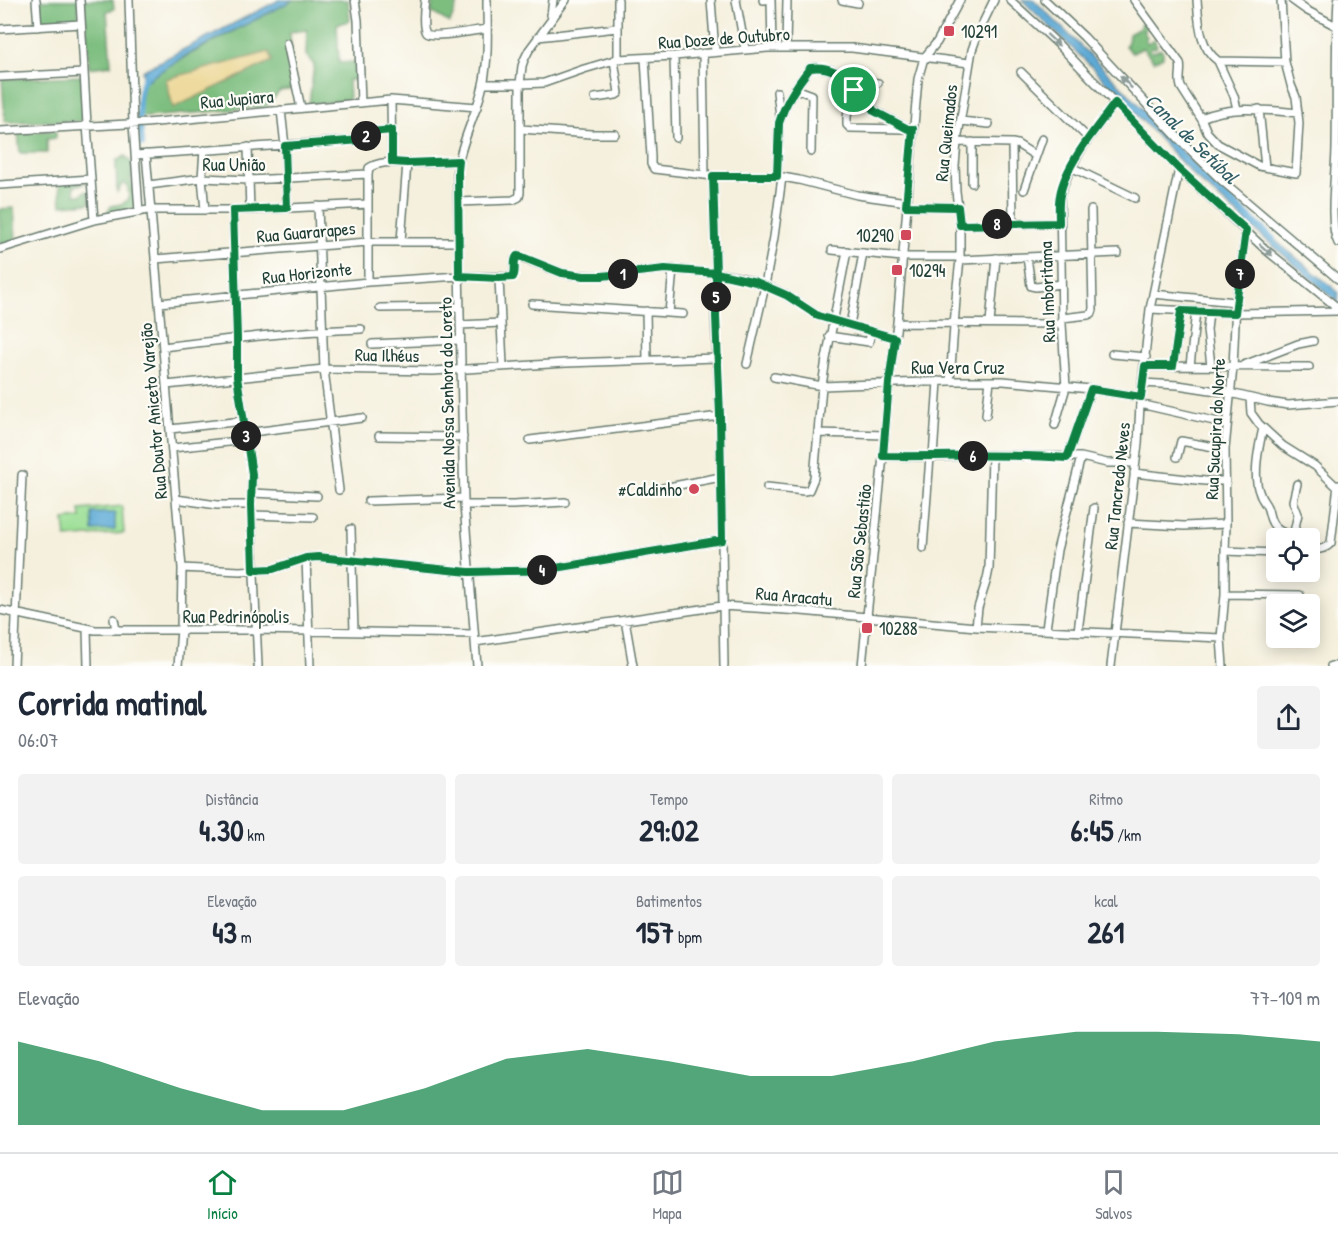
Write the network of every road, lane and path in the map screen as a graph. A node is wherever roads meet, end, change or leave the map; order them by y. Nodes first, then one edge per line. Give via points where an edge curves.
1 (36, 0) edge
2 (80, 0) edge
3 (129, 0) edge
4 (355, 0) edge
5 (424, 0) edge
6 (487, 0) edge
7 (553, 0) edge
8 (566, 0) edge
9 (618, 0) edge
10 (711, 0) edge
11 (736, 0) edge
12 (771, 0) edge
13 (787, 0) edge
14 (842, 0) edge
15 (960, 0) edge
16 (994, 0) edge
17 (1010, 0) edge
18 (1045, 0) edge
19 (1134, 0) edge
20 (1197, 0) edge
21 (1281, 0) edge
22 (1292, 0) edge
23 (1338, 0) edge
24 (858, 3) dead end
25 (550, 21) junction
26 (81, 24) junction
27 (1337, 26) edge
28 (38, 27) junction
29 (617, 27) junction
30 (0, 28) edge
31 (487, 29) junction
32 (538, 37) junction
33 (287, 43) dead end
34 (772, 48) junction
35 (786, 48) junction
36 (745, 49) junction
37 (715, 52) junction
38 (703, 53) junction
39 (674, 56) junction
40 (645, 58) junction
41 (924, 58) junction
42 (616, 59) junction
43 (1218, 61) junction
44 (1286, 62) junction
45 (969, 63) junction
46 (1021, 72) dead end
47 (84, 73) junction
48 (0, 78) edge
49 (847, 80) junction
50 (878, 83) dead end
51 (483, 84) junction
52 (520, 84) junction
53 (852, 88) junction
54 (796, 89) junction
55 (777, 92) dead end
56 (595, 98) dead end
57 (391, 100) junction
58 (361, 103) junction
59 (1115, 103) junction
60 (477, 107) junction
61 (301, 108) junction
62 (1238, 109) junction
63 (1259, 109) junction
64 (281, 110) junction
65 (1298, 113) junction
66 (1201, 117) junction
67 (781, 118) junction
68 (961, 121) junction
69 (139, 123) junction
70 (989, 124) dead end
71 (87, 125) junction
72 (521, 129) junction
73 (911, 129) junction
74 (392, 130) junction
75 (0, 131) edge
76 (615, 134) dead end
77 (676, 138) dead end
78 (1088, 138) junction
79 (1042, 139) dead end
80 (957, 142) junction
81 (972, 142) junction
82 (1012, 143) junction
83 (285, 146) junction
84 (248, 147) junction
85 (204, 150) junction
86 (811, 152) dead end
87 (141, 154) junction
88 (1036, 156) junction
89 (459, 161) junction
90 (392, 162) junction
91 (407, 163) junction
92 (1071, 167) junction
93 (1265, 167) junction
94 (1179, 169) junction
95 (368, 174) junction
96 (709, 175) junction
97 (779, 177) junction
98 (91, 178) junction
99 (202, 178) junction
100 (286, 178) junction
101 (249, 180) junction
102 (972, 183) dead end
103 (0, 185) edge
104 (149, 185) junction
105 (1336, 188) edge
106 (1024, 190) dead end
107 (1136, 198) dead end
108 (458, 202) junction
109 (368, 204) junction
110 (907, 204) junction
111 (318, 206) junction
112 (958, 207) junction
113 (287, 208) junction
114 (205, 210) junction
115 (233, 210) junction
116 (250, 210) junction
117 (1091, 210) dead end
118 (145, 211) junction
119 (94, 220) junction
120 (1013, 223) junction
121 (1059, 223) junction
122 (960, 225) junction
123 (1246, 230) junction
124 (401, 241) junction
125 (368, 242) junction
126 (459, 242) junction
127 (1338, 243) edge
128 (319, 245) junction
129 (0, 249) edge
130 (832, 250) dead end
131 (847, 251) junction
132 (234, 252) junction
133 (863, 253) junction
134 (1118, 253) dead end
135 (1093, 254) junction
136 (1061, 255) junction
137 (902, 257) junction
138 (1028, 257) junction
139 (996, 258) junction
140 (960, 259) junction
141 (155, 260) junction
142 (674, 269) junction
143 (716, 273) junction
144 (459, 276) junction
145 (499, 278) junction
146 (1338, 279) edge
147 (368, 282) junction
148 (1061, 284) junction
149 (765, 285) junction
150 (321, 287) junction
151 (1153, 294) junction
152 (236, 296) junction
153 (1236, 302) junction
154 (159, 303) junction
155 (532, 304) dead end
156 (460, 307) junction
157 (380, 308) dead end
158 (1150, 309) junction
159 (1338, 310) edge
160 (646, 311) junction
161 (1181, 311) junction
162 (1196, 311) junction
163 (1209, 312) junction
164 (669, 313) junction
165 (1235, 313) junction
166 (683, 314) dead end
167 (834, 321) junction
168 (1062, 321) junction
169 (501, 323) junction
170 (897, 323) junction
171 (955, 323) junction
172 (990, 323) junction
173 (460, 324) junction
174 (850, 325) junction
175 (362, 329) dead end
176 (322, 330) junction
177 (870, 331) junction
178 (830, 336) junction
179 (237, 338) junction
180 (895, 338) junction
181 (460, 340) junction
182 (1313, 341) dead end
183 (372, 344) dead end
184 (163, 347) junction
185 (1112, 354) dead end
186 (1146, 357) junction
187 (717, 358) junction
188 (647, 360) junction
189 (747, 364) dead end
190 (504, 366) junction
191 (1145, 366) junction
192 (1173, 366) junction
193 (1190, 366) junction
194 (1210, 366) junction
195 (1236, 367) junction
196 (1309, 368) dead end
197 (324, 369) junction
198 (461, 370) junction
199 (237, 377) junction
200 (774, 377) dead end
201 (938, 381) junction
202 (950, 381) junction
203 (990, 381) junction
204 (889, 383) junction
205 (1142, 383) junction
206 (166, 385) junction
207 (822, 386) junction
208 (1066, 387) junction
209 (1091, 389) junction
210 (1230, 393) junction
211 (1250, 398) junction
212 (1141, 400) junction
213 (1338, 401) edge
214 (986, 415) dead end
215 (720, 416) junction
216 (362, 418) dead end
217 (243, 421) junction
218 (332, 422) junction
219 (1227, 424) junction
220 (1055, 425) dead end
221 (1263, 428) junction
222 (170, 429) junction
223 (818, 433) junction
224 (885, 435) junction
225 (246, 436) junction
226 (380, 436) dead end
227 (463, 437) junction
228 (530, 440) dead end
229 (172, 448) junction
230 (1225, 449) junction
231 (992, 455) junction
232 (883, 456) junction
233 (931, 457) junction
234 (1067, 458) junction
235 (1081, 458) junction
236 (1177, 458) dead end
237 (1135, 464) junction
238 (1134, 473) junction
239 (22, 475) dead end
240 (722, 477) junction
241 (1226, 481) junction
242 (1297, 484) dead end
243 (1338, 486) edge
244 (767, 487) dead end
245 (663, 488) dead end
246 (339, 490) dead end
247 (252, 493) junction
248 (317, 496) dead end
249 (176, 499) junction
250 (368, 501) dead end
251 (464, 502) junction
252 (565, 502) dead end
253 (251, 505) junction
254 (1094, 508) dead end
255 (252, 515) junction
256 (313, 517) dead end
257 (1128, 523) junction
258 (1336, 523) edge
259 (1226, 524) junction
260 (1276, 528) edge
261 (1295, 528) edge
262 (351, 529) dead end
263 (722, 540) junction
264 (923, 548) dead end
265 (1320, 549) edge
266 (1225, 552) junction
267 (1266, 553) edge
268 (306, 558) junction
269 (352, 560) junction
270 (182, 568) junction
271 (253, 570) junction
272 (469, 572) junction
273 (1225, 594) junction
274 (1266, 595) edge
275 (722, 606) junction
276 (0, 610) edge
277 (15, 614) junction
278 (867, 617) junction
279 (625, 620) junction
280 (976, 627) junction
281 (87, 629) junction
282 (1046, 629) junction
283 (106, 630) junction
284 (116, 630) junction
285 (181, 630) junction
286 (256, 630) junction
287 (309, 631) junction
288 (1078, 631) junction
289 (354, 632) junction
290 (1115, 633) junction
291 (475, 638) junction
292 (1221, 638) junction
293 (14, 666) edge
294 (88, 666) edge
295 (178, 666) edge
296 (258, 666) edge
297 (310, 666) edge
298 (477, 666) edge
299 (633, 666) edge
300 (724, 666) edge
301 (862, 666) edge
302 (1111, 666) edge
303 (1223, 666) edge
304 (1331, 666) edge
305 (1338, 666) edge

1 - 28 street
2 - 26 street
3 - 69 street, Rua Doutor Aniceto Varejão
4 - 58 street
5 - 31 street via 425,33 432,36
6 - 31 street, Avenida Nossa Senhora do Loreto
7 - 25 street
8 - 25 street
9 - 29 street
10 - 37 street
11 - 36 street
12 - 34 street
13 - 35 street
14 - 24 street
15 - 41 street, Rua São Sebastião
16 - 45 street, Rua Queimados
17 -> 59 street
146 -> 18 street via 1220,179
19 - 66 street via 1178,60 1181,87
20 - 43 street via 1203,39 1209,54
21 - 44 street
22 - 27 street
23 - 27 street
25 - 32 street
26 - 28 street
26 - 47 street
27 - 105 street
28 - 30 street
29 - 32 street
29 - 42 street
31 - 51 street, Avenida Nossa Senhora do Loreto
32 - 52 street via 524,60
33 - 61 street
34 - 35 street, Rua Doze de Outubro
34 - 36 street, Rua Doze de Outubro
35 - 41 street, Rua Doze de Outubro via 852,48
36 - 37 street, Rua Doze de Outubro
37 - 38 street, Rua Doze de Outubro
38 - 39 street, Rua Doze de Outubro
38 - 96 street
39 - 40 street, Rua Doze de Outubro
39 - 77 street
40 - 42 street, Rua Doze de Outubro
40 - 96 street via 652,167
41 - 45 street, Rua Doze de Outubro
41 - 73 street, Rua São Sebastião
42 - 52 street, Rua Doze de Outubro via 544,83
42 - 56 street via 619,93
43 - 44 street
43 - 62 street
44 - 65 street
45 - 68 street, Rua Queimados
46 - 78 street
47 - 48 street
47 - 71 street
49 - 50 street
49 - 53 street
49 - 54 street via 832,70 810,68
51 - 52 street, Rua Doze de Outubro
51 - 60 street, Avenida Nossa Senhora do Loreto
52 - 72 street
53 - 73 street via 874,111
53 - 73 street via 848,127
54 - 67 street
54 - 86 street via 812,95
55 - 67 street
57 - 58 street, Rua Jupiara
57 - 60 street, Rua Jupiara
57 - 74 street
58 - 61 street, Rua Jupiara
59 - 78 street, Rua Imboritama
59 - 94 street
60 - 89 street, Avenida Nossa Senhora do Loreto
61 - 64 street, Rua Jupiara
62 - 63 street
62 - 66 street
63 - 65 street
63 - 93 street
64 - 69 street, Rua Jupiara
64 - 83 street
65 - 93 street via 1296,173
66 - 93 street via 1208,135 1218,144
67 - 97 street
68 - 70 street
68 - 80 street, Rua Queimados
69 - 71 street, Rua Jupiara
69 - 87 street, Rua Doutor Aniceto Varejão
71 - 75 street, Rua Jupiara
71 - 98 street
72 - 76 street
72 - 108 street via 519,197
73 - 110 street, Rua São Sebastião
74 - 83 street via 371,132 361,140
74 - 90 street
78 - 92 street, Rua Imboritama
79 - 88 street
80 - 81 street
80 - 112 street, Rua Queimados
81 - 82 street
81 - 102 street
82 - 88 street
82 - 120 street
83 - 84 street
83 - 100 street
84 - 85 street
84 - 101 street
85 - 87 street
85 - 99 street
87 - 104 street, Rua Doutor Aniceto Varejão
87 - 118 street, Rua Doutor Aniceto Varejão
88 - 106 street
89 - 91 street
89 - 108 street, Avenida Nossa Senhora do Loreto
90 - 91 street
90 - 95 street, Rua União via 372,166
91 - 124 street
92 - 107 street
92 - 121 street, Rua Imboritama via 1060,196
94 - 123 street
94 - 151 street, Rua Tancredo Neves
95 - 100 street, Rua União
95 - 109 street
96 - 97 street
96 - 143 street
97 - 110 street
97 - 149 street
98 - 103 street
98 - 119 street
99 - 101 street, Rua União
99 - 104 street, Rua União
99 - 114 street
100 - 101 street, Rua União
100 - 113 street
101 - 116 street
104 - 118 street, Rua Doutor Aniceto Varejão
105 - 127 street via 1334,228
108 - 126 street, Avenida Nossa Senhora do Loreto
109 - 111 street
109 - 125 street
110 - 112 street
110 - 137 street, Rua São Sebastião
111 - 113 street
111 - 128 street
112 - 122 street, Rua Queimados
113 - 116 street
114 - 115 street
114 - 118 street
115 - 116 street
115 - 132 street
117 - 135 street
118 - 119 street
118 - 141 street, Rua Doutor Aniceto Varejão
119 - 129 street
120 - 121 street
120 - 122 street
121 - 136 street, Rua Imboritama
122 - 140 street, Rua Queimados
123 - 153 street, Rua Sucupira do Norte
123 -> 159 street
124 - 125 street, Rua Guararapes
124 - 126 street, Rua Guararapes
125 - 128 street, Rua Guararapes
125 - 147 street
126 - 144 street, Avenida Nossa Senhora do Loreto
128 - 132 street, Rua Guararapes
128 - 150 street
130 - 131 street
131 - 133 street
131 - 167 street
132 - 141 street, Rua Guararapes
132 - 152 street
133 - 137 street
133 - 174 street
134 - 135 street
135 - 136 street
135 - 168 street via 1092,313
136 - 138 street
136 - 148 street, Rua Imboritama
137 - 140 street
137 - 170 street, Rua São Sebastião
138 - 139 street
138 - 148 street via 1031,286
139 - 140 street
139 - 172 street
140 - 171 street, Rua Queimados
141 - 154 street, Rua Doutor Aniceto Varejão
142 - 143 street
142 - 145 street, Rua Horizonte via 584,276 562,273 517,256 514,274
142 - 164 street
143 - 149 street
143 - 187 street
144 - 145 street, Rua Horizonte
144 - 147 street, Rua Horizonte
144 - 156 street, Avenida Nossa Senhora do Loreto
145 - 169 street
147 - 150 street, Rua Horizonte
148 - 168 street, Rua Imboritama
149 - 167 street
149 - 189 street
150 - 152 street, Rua Horizonte
150 - 176 street
151 - 153 street
151 - 158 street, Rua Tancredo Neves
152 - 154 street, Rua Horizonte
152 - 179 street
153 - 165 street, Rua Sucupira do Norte
154 - 184 street, Rua Doutor Aniceto Varejão
155 - 160 street
156 - 157 street
156 - 173 street, Avenida Nossa Senhora do Loreto
158 - 161 street
158 - 186 street, Rua Tancredo Neves
159 - 165 street
160 - 164 street
160 - 188 street
161 - 162 street
161 - 192 street
162 - 163 street
162 - 193 street
163 - 165 street
163 - 194 street
164 - 166 street
165 - 195 street, Rua Sucupira do Norte
167 - 174 street
167 - 178 street
168 - 172 street
168 - 208 street, Rua Imboritama
169 - 173 street
169 - 190 street
170 - 171 street
170 - 180 street, Rua São Sebastião
171 - 172 street
171 - 202 street, Rua Queimados
173 - 181 street, Avenida Nossa Senhora do Loreto
174 - 177 street
175 - 176 street
176 - 179 street
176 - 197 street
177 - 178 street via 869,342
177 - 180 street
178 - 207 street
179 - 184 street
179 - 199 street
180 - 204 street, Rua São Sebastião
181 - 183 street
181 - 198 street, Avenida Nossa Senhora do Loreto
182 - 195 street
184 - 206 street, Rua Doutor Aniceto Varejão
185 - 186 street
186 - 191 street, Rua Tancredo Neves
187 - 188 street, Rua Ilhéus
187 - 215 street
188 - 190 street, Rua Ilhéus
190 - 198 street, Rua Ilhéus
191 - 192 street
191 - 205 street, Rua Tancredo Neves
192 - 193 street
193 - 194 street
194 - 195 street
195 - 196 street
195 - 210 street, Rua Sucupira do Norte
197 - 198 street, Rua Ilhéus
197 - 199 street, Rua Ilhéus
197 - 218 street
198 - 227 street, Avenida Nossa Senhora do Loreto
199 - 206 street, Rua Ilhéus
199 - 217 street
200 - 207 street, Rua Vera Cruz
201 - 202 street, Rua Vera Cruz
201 - 204 street, Rua Vera Cruz
201 - 233 street
202 - 203 street, Rua Vera Cruz
203 - 208 street, Rua Vera Cruz
203 - 214 street
204 - 207 street, Rua Vera Cruz
204 - 224 street, Rua São Sebastião
205 - 210 street
205 - 212 street, Rua Tancredo Neves
206 - 222 street, Rua Doutor Aniceto Varejão
207 - 223 street
208 - 209 street, Rua Vera Cruz
208 - 220 street, Rua Imboritama
209 - 212 street, Rua Vera Cruz
209 - 234 street
210 - 211 street
210 - 219 street, Rua Sucupira do Norte
211 - 213 street via 1288,405
211 - 221 street via 1252,415
212 - 219 street, Rua Vera Cruz
212 - 237 street, Rua Tancredo Neves
215 - 228 street
215 - 240 street
216 - 218 street
217 - 222 street
217 - 225 street
218 - 225 street
218 - 246 street
219 - 230 street, Rua Sucupira do Norte
221 - 243 street
221 - 260 street via 1257,471 1260,495
222 - 229 street, Rua Doutor Aniceto Varejão
223 - 224 street
223 - 244 street via 810,490
224 - 232 street, Rua São Sebastião
225 - 229 street
225 - 247 street
226 - 227 street
227 - 251 street, Avenida Nossa Senhora do Loreto
229 - 249 street, Rua Doutor Aniceto Varejão
230 - 236 street via 1182,441
230 - 241 street, Rua Sucupira do Norte
231 - 233 street
231 - 234 street
231 - 280 street via 989,569
232 - 233 street
232 - 278 street, Rua São Sebastião
233 - 264 street
234 - 235 street
235 - 237 street
235 - 282 street via 1057,550
237 - 238 street, Rua Tancredo Neves
238 - 241 street
238 - 257 street, Rua Tancredo Neves
239 - 277 street
240 - 245 street
240 - 263 street
241 - 259 street, Rua Sucupira do Norte
242 - 261 street via 1293,501 1298,514
243 - 258 street
247 - 248 street
247 - 253 street
249 - 253 street via 217,506
249 - 270 street, Rua Doutor Aniceto Varejão
250 - 251 street
251 - 252 street via 513,506
251 - 272 street, Avenida Nossa Senhora do Loreto
253 - 255 street
254 - 288 street
255 - 256 street
255 - 271 street
257 - 259 street
257 - 290 street, Rua Tancredo Neves
258 - 265 street via 1331,543
259 - 266 street, Rua Sucupira do Norte
262 - 269 street
263 - 272 street via 538,571
263 - 275 street
266 - 267 street
266 - 273 street, Rua Sucupira do Norte
268 - 269 street
268 - 271 street via 273,569
268 - 287 street
269 - 272 street
269 - 289 street
270 - 271 street
270 - 285 street, Rua Doutor Aniceto Varejão
271 - 286 street
272 - 291 street, Avenida Nossa Senhora do Loreto
273 - 274 street
273 - 292 street, Rua Sucupira do Norte
275 - 278 street, Rua Aracatu
275 - 279 street, Rua Aracatu
275 - 300 street
276 - 277 street, Rua Pedrinópolis
277 - 281 street, Rua Pedrinópolis
277 - 293 street
278 - 280 street, Rua Aracatu
278 - 301 street, Rua São Sebastião
279 - 291 street, Rua Aracatu
279 - 299 street
280 - 282 street, Rua Aracatu
281 - 283 street, Rua Pedrinópolis
281 - 294 street
282 - 288 street, Rua Aracatu
283 - 284 street, Rua Pedrinópolis
283 - 284 street via 110,620
284 - 285 street, Rua Pedrinópolis
285 - 286 street, Rua Pedrinópolis
285 - 295 street, Rua Doutor Aniceto Varejão
286 - 287 street, Rua Pedrinópolis
286 - 296 street
287 - 289 street, Rua Pedrinópolis
287 - 297 street
288 - 290 street, Rua Aracatu
289 - 291 street, Rua Pedrinópolis
290 - 292 street, Rua Aracatu
290 - 302 street, Rua Tancredo Neves
291 - 298 street, Avenida Nossa Senhora do Loreto
292 - 303 street, Rua Sucupira do Norte
304 - 305 street

